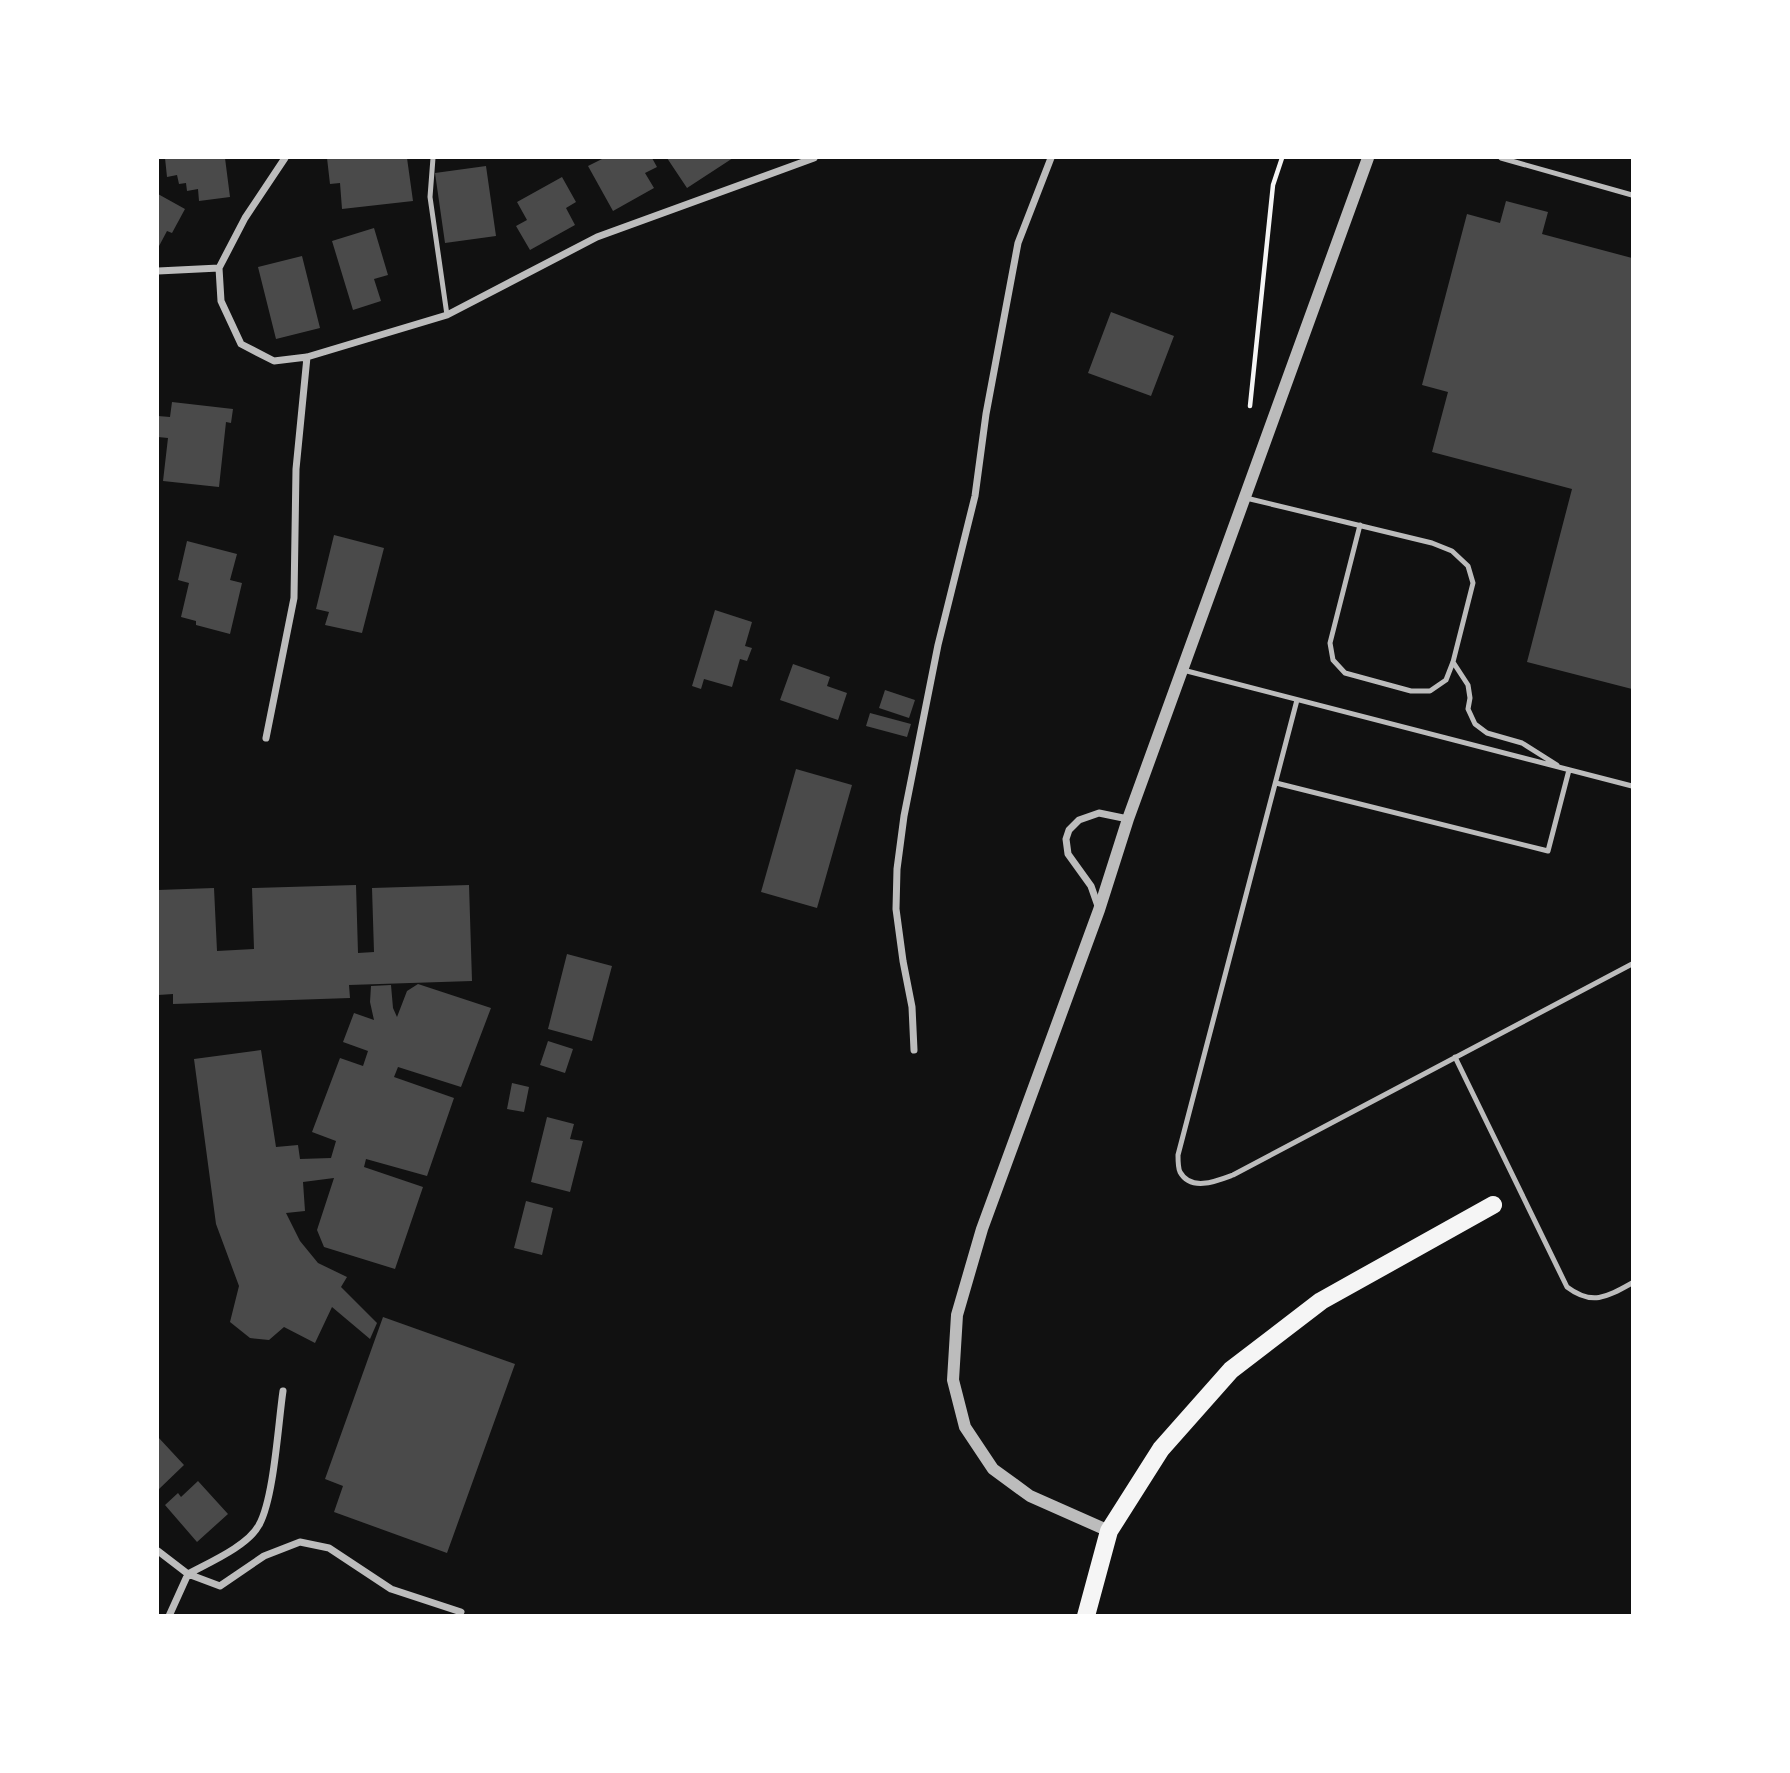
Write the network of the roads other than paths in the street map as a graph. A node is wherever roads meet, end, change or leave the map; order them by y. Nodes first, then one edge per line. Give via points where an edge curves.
1 (285, 158) edge
2 (433, 158) edge
3 (789, 158) edge
4 (814, 158) edge
5 (1051, 158) edge
6 (1368, 158) edge
7 (1501, 158) edge
8 (794, 166) junction
9 (1633, 195) edge
10 (219, 268) junction
11 (158, 271) edge
12 (447, 315) junction
13 (307, 357) junction
14 (1244, 498) junction
15 (1360, 525) junction
16 (1453, 662) junction
17 (1183, 670) junction
18 (1297, 700) junction
19 (266, 738) dead end
20 (1562, 768) junction
21 (1569, 770) junction
22 (1276, 783) junction
23 (1633, 786) edge
24 (1128, 819) junction
25 (1099, 910) junction
26 (1633, 964) edge
27 (914, 1050) dead end
28 (1455, 1057) junction
29 (1493, 1205) dead end
30 (1633, 1283) edge
31 (283, 1391) dead end
32 (1109, 1531) junction
33 (158, 1551) edge
34 (188, 1574) junction
35 (461, 1612) dead end
36 (169, 1615) edge
37 (1086, 1615) edge

1 - 10 street
2 - 12 lane via 430,197
3 - 8 street
4 - 8 street
5 - 27 street via 1018,243 975,496 938,645 904,816 896,909
6 - 14 street
7 - 9 lane
8 - 12 street via 597,237
10 - 11 street
10 - 13 street via 221,300 241,344 274,361
12 - 13 street
13 - 19 street via 296,469 295,598
14 - 15 lane
14 - 17 street
15 - 16 lane via 1432,543 1452,551 1468,566 1473,583
15 - 16 lane via 1330,643 1333,660 1345,673 1410,691 1430,691 1446,680
16 - 20 lane via 1468,685 1468,709 1475,724 1487,733 1522,743
17 - 18 lane
17 - 24 street
18 - 20 lane
18 - 22 lane
20 - 21 lane
21 - 22 lane via 1548,851
21 - 23 lane
22 - 28 lane via 1178,1155 1180,1172 1198,1184 1233,1175
24 - 25 street
24 - 25 street via 1099,813 1086,816 1073,824 1066,839 1068,854 1091,886
25 - 32 street via 982,1228 957,1315 953,1380 965,1427 993,1469 1030,1496
26 - 28 lane
28 - 30 lane via 1567,1287 1594,1298 1608,1297
29 - 32 main road via 1321,1301 1231,1370 1161,1449
31 - 34 street via 270,1491 259,1526 241,1544
32 - 37 main road
33 - 34 street
34 - 35 street via 220,1586 264,1556 300,1542 329,1548 391,1589
34 - 36 street

